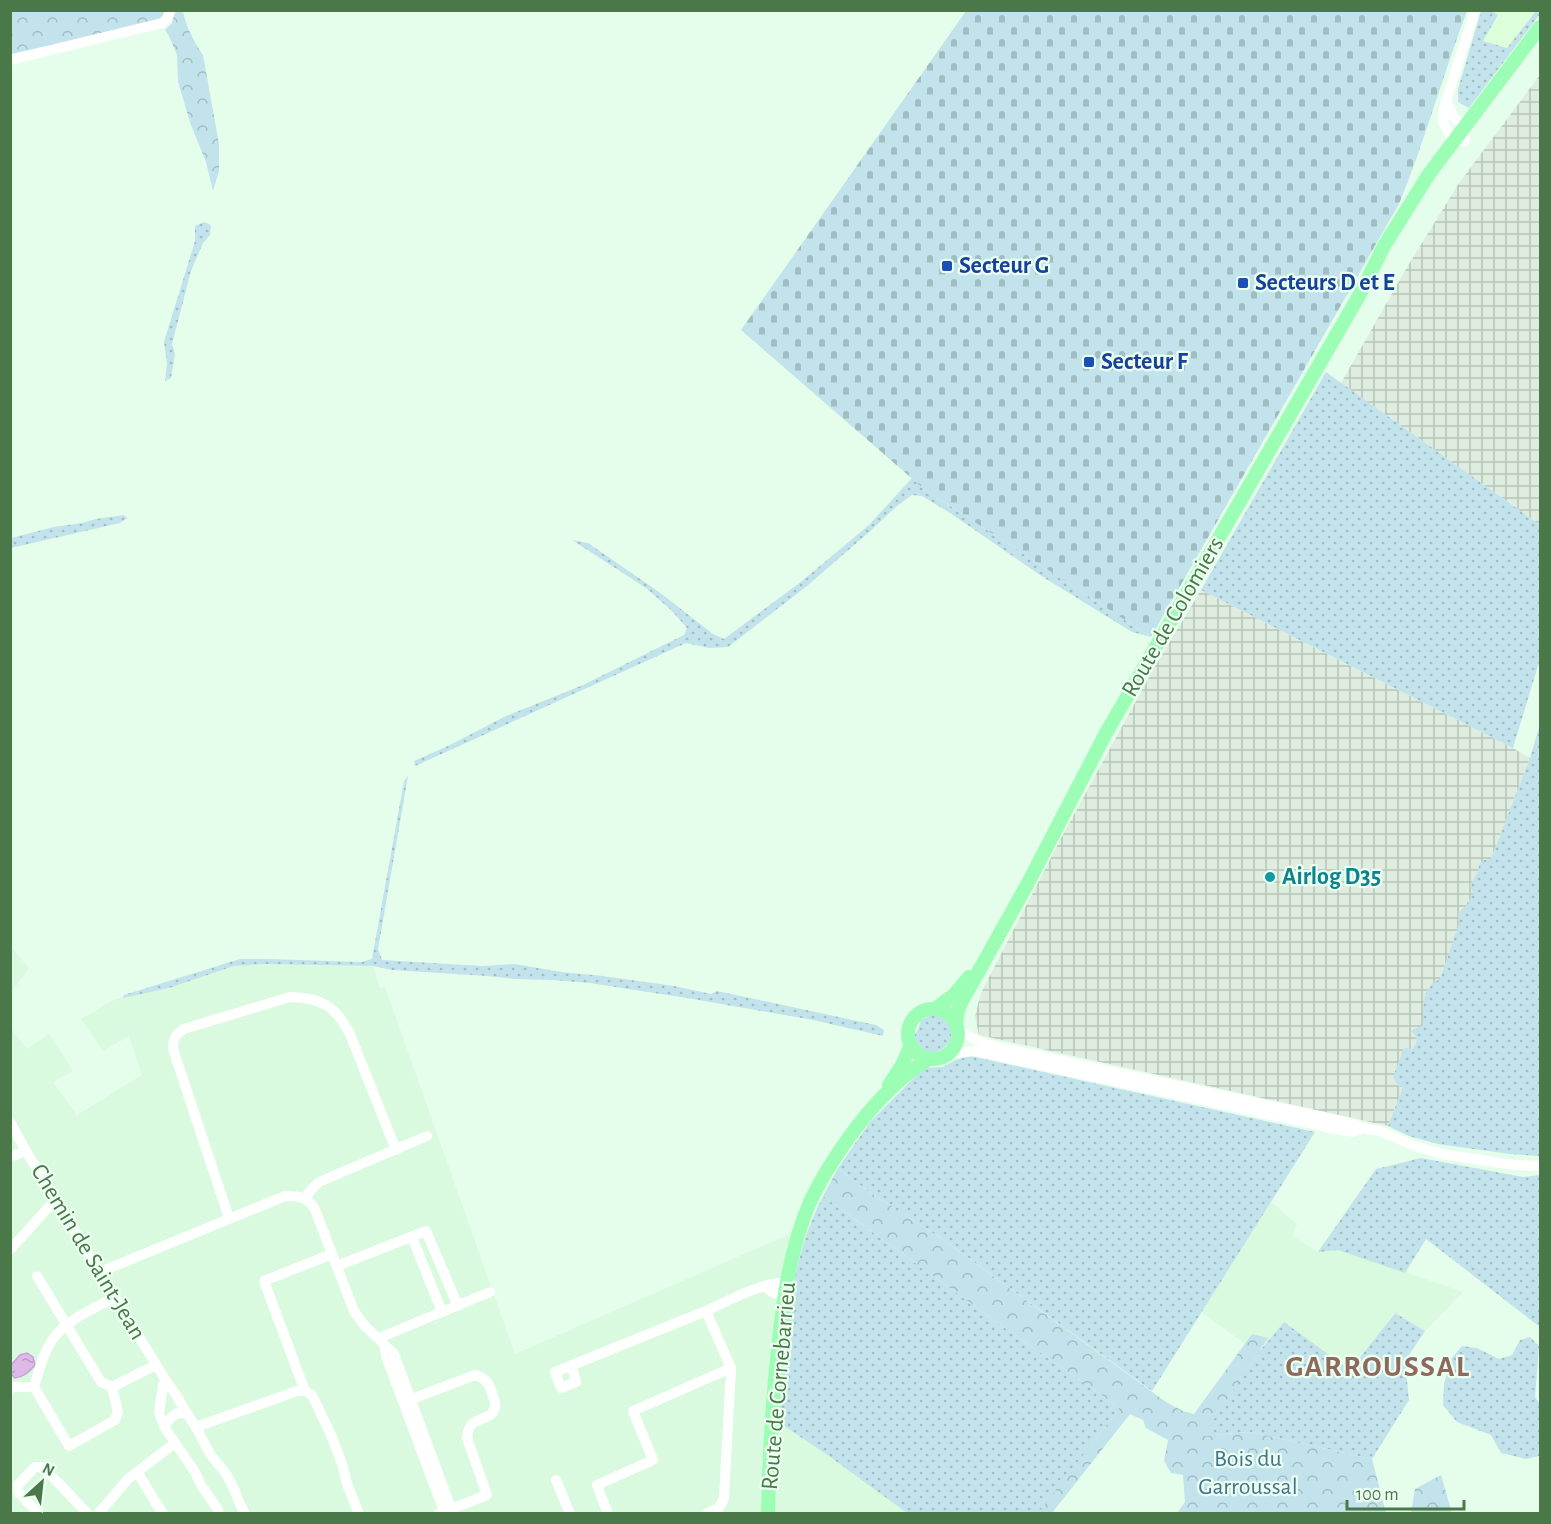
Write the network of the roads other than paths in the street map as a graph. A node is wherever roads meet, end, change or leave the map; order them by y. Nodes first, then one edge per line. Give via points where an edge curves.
1 (171, 10) edge
2 (1475, 10) edge
3 (1540, 27) edge
4 (1540, 39) edge
5 (10, 60) edge
6 (1447, 100) junction
7 (1460, 136) junction
8 (994, 945) junction
9 (935, 1009) junction
10 (957, 1026) junction
11 (910, 1045) junction
12 (951, 1053) junction
13 (929, 1059) junction
14 (878, 1102) junction
15 (10, 1122) edge
16 (1363, 1128) junction
17 (427, 1136) dead end
18 (396, 1150) junction
19 (26, 1151) junction
20 (10, 1157) edge
21 (1540, 1166) edge
22 (306, 1199) junction
23 (58, 1205) junction
24 (229, 1218) junction
25 (412, 1237) junction
26 (10, 1250) edge
27 (332, 1254) junction
28 (337, 1266) junction
29 (100, 1272) junction
30 (37, 1276) dead end
31 (787, 1283) junction
32 (765, 1287) junction
33 (490, 1292) dead end
34 (115, 1297) junction
35 (785, 1297) junction
36 (458, 1306) junction
37 (706, 1311) junction
38 (442, 1312) junction
39 (66, 1325) junction
40 (382, 1342) junction
41 (156, 1365) junction
42 (572, 1366) dead end
43 (731, 1368) junction
44 (166, 1381) junction
45 (34, 1387) junction
46 (112, 1387) junction
47 (10, 1390) edge
48 (305, 1391) junction
49 (407, 1401) junction
50 (186, 1412) junction
51 (164, 1425) junction
52 (196, 1427) junction
53 (175, 1443) junction
54 (137, 1472) junction
55 (556, 1480) dead end
56 (446, 1512) edge
57 (39, 1514) edge
58 (88, 1514) edge
59 (98, 1514) edge
60 (163, 1514) edge
61 (219, 1514) edge
62 (245, 1514) edge
63 (359, 1514) edge
64 (570, 1514) edge
65 (608, 1514) edge
66 (706, 1514) edge
67 (768, 1514) edge

1 - 5 street via 162,23
2 - 6 street
3 - 7 main road
4 - 7 main road
6 - 7 street
6 - 7 street via 1443,122 1448,133
7 - 8 main road, Route de Colomiers via 1399,221 1106,733
8 - 9 main road, Route de Colomiers via 954,995
8 - 10 main road, Route de Colomiers via 962,1001
9 - 10 main road via 951,1017
9 - 11 main road via 913,1020 908,1036
10 - 12 main road via 958,1039
10 - 16 street via 964,1034 989,1045
11 - 13 main road
11 - 14 main road, Route de Cornebarrieu
12 - 13 main road
12 - 16 street via 975,1051 1352,1132
13 - 14 main road, Route de Cornebarrieu
14 - 31 main road, Route de Cornebarrieu via 846,1141 818,1185 802,1224
15 - 19 street, Chemin de Saint-Jean
16 - 21 street via 1442,1154
17 - 18 street
18 - 22 street via 319,1182
18 - 24 street via 350,1034 334,1010 321,1001 290,997 184,1029 173,1041 173,1049
19 - 20 street
19 - 23 street, Chemin de Saint-Jean
22 - 24 street via 285,1196
22 - 27 street via 314,1208
23 - 26 street via 45,1211
23 - 29 street, Chemin de Saint-Jean
24 - 29 street
25 - 28 street
25 - 36 street via 426,1231
25 - 38 street
27 - 28 street
27 - 48 street via 264,1281
28 - 40 street via 354,1311
29 - 34 street, Chemin de Saint-Jean
30 - 39 street
31 - 32 street
31 - 35 main road, Route de Cornebarrieu
32 - 35 street
32 - 37 street
33 - 36 street
34 - 39 street
34 - 41 street, Chemin de Saint-Jean
35 - 67 main road, Route de Cornebarrieu via 773,1401
36 - 38 street
37 - 42 street
37 - 43 street
38 - 40 street
39 - 45 street via 52,1339
39 - 46 street via 101,1382
40 - 49 street
41 - 44 street, Chemin de Saint-Jean
41 - 46 street
43 - 65 street via 633,1411 653,1460 597,1485
43 - 66 street via 724,1498 719,1508
44 - 50 street, Chemin de Saint-Jean
44 - 51 street via 159,1413
45 - 46 street via 69,1446 115,1420 118,1412
45 - 47 street
48 - 52 street
48 - 63 street via 312,1395 332,1437
49 - 56 street
49 - 56 street via 475,1375 489,1383 493,1412 472,1424 467,1438 487,1494
50 - 51 street via 175,1414
50 - 52 street, Chemin de Saint-Jean
51 - 53 street
52 - 62 street, Chemin de Saint-Jean via 226,1474
53 - 54 street
53 - 61 street
54 - 59 street
54 - 60 street
55 - 64 street
57 - 58 street via 18,1492 18,1485 35,1467 43,1467

